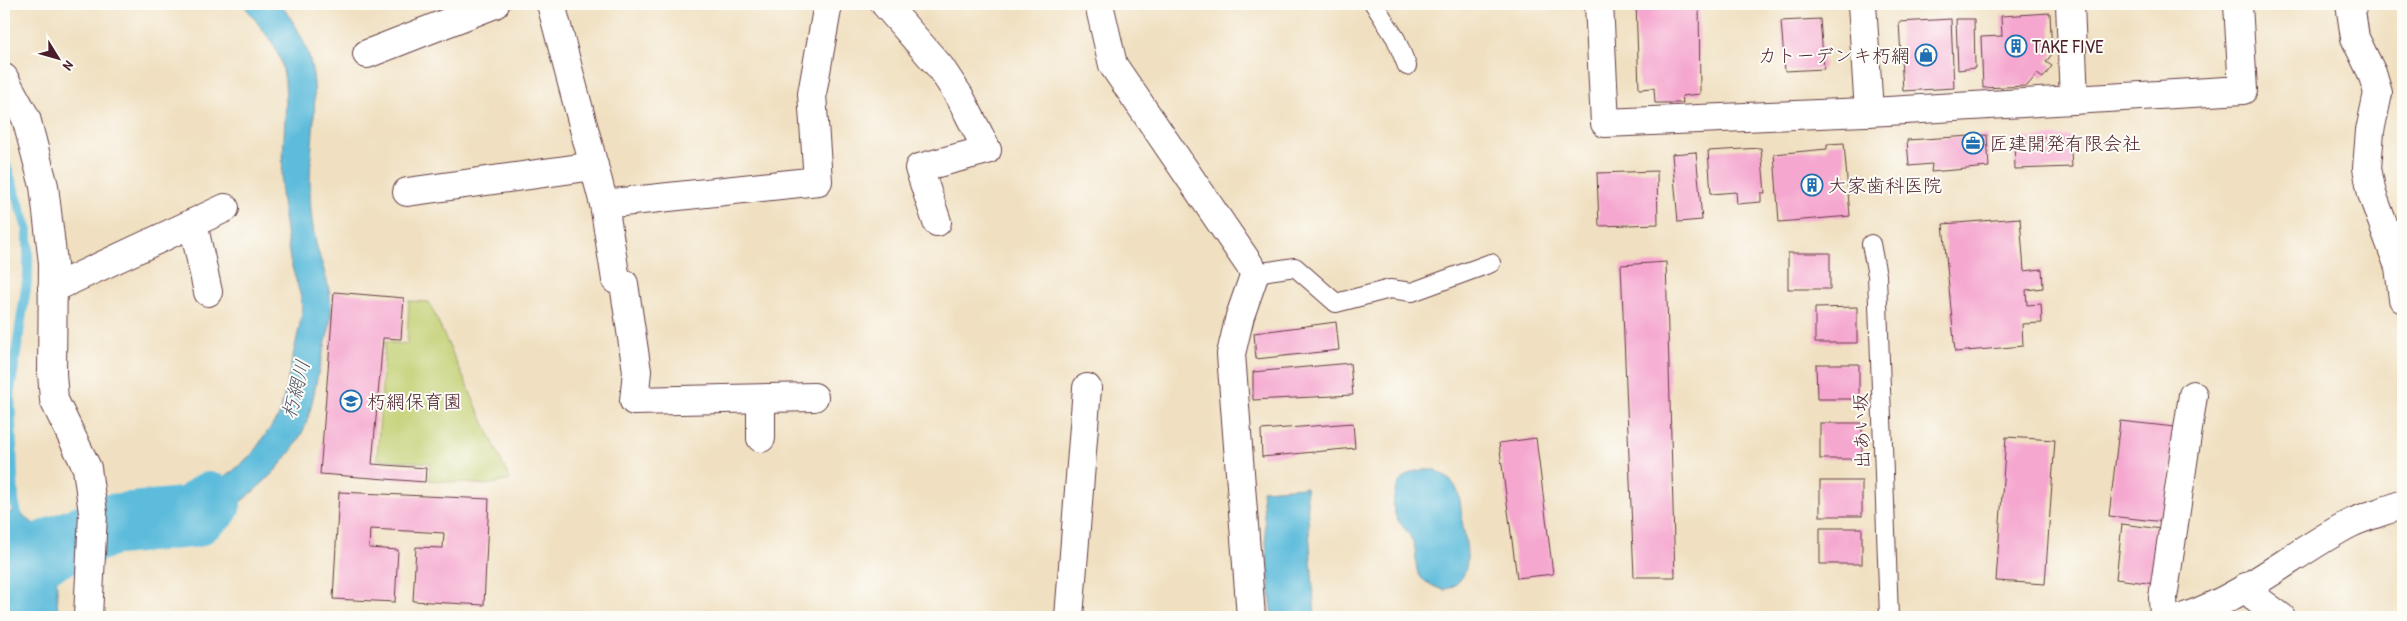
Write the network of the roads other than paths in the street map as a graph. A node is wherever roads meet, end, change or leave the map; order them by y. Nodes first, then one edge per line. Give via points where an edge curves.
1 (495, 4) edge
2 (551, 4) edge
3 (828, 4) edge
4 (885, 4) edge
5 (1099, 4) edge
6 (1374, 4) edge
7 (1599, 4) edge
8 (1862, 4) edge
9 (2070, 4) edge
10 (2238, 4) edge
11 (2350, 4) edge
12 (367, 54) dead end
13 (1407, 66) dead end
14 (8, 95) edge
15 (2074, 100) junction
16 (1869, 112) junction
17 (594, 166) junction
18 (407, 192) dead end
19 (604, 204) junction
20 (225, 208) dead end
21 (937, 222) dead end
22 (193, 223) junction
23 (1871, 244) dead end
24 (1490, 263) dead end
25 (1255, 273) junction
26 (52, 289) junction
27 (208, 292) dead end
28 (2403, 299) edge
29 (1086, 388) dead end
30 (2193, 395) dead end
31 (814, 398) dead end
32 (761, 399) junction
33 (761, 438) dead end
34 (2403, 504) edge
35 (2246, 587) junction
36 (2193, 616) edge
37 (88, 617) edge
38 (1069, 617) edge
39 (1252, 617) edge
40 (1889, 617) edge
41 (2164, 617) edge
42 (2281, 617) edge

1 - 12 street
2 - 17 street
3 - 19 street via 812,94 818,181
4 - 21 street via 940,67 996,152 919,168
5 - 25 street via 1113,65
6 - 13 lane via 1396,39
7 - 16 street via 1605,123
8 - 16 street
9 - 15 street
10 - 15 street via 2243,90
11 - 28 street via 2355,38 2378,93 2367,168 2372,194 2399,267
14 - 26 street via 26,118 44,186 53,264
15 - 16 street
17 - 18 street
17 - 19 street
19 - 32 street via 616,280 624,284 637,371 634,401
20 - 22 street
22 - 26 street
22 - 27 street
23 - 40 lane, 出あい坂 via 1877,275
24 - 25 lane via 1412,292 1390,289 1336,303 1295,267
25 - 39 street via 1231,354
26 - 37 street via 54,400 87,468 93,512
29 - 38 street
30 - 41 street via 2163,598
31 - 32 street
32 - 33 street
34 - 35 street via 2350,524
35 - 36 street
35 - 42 street

